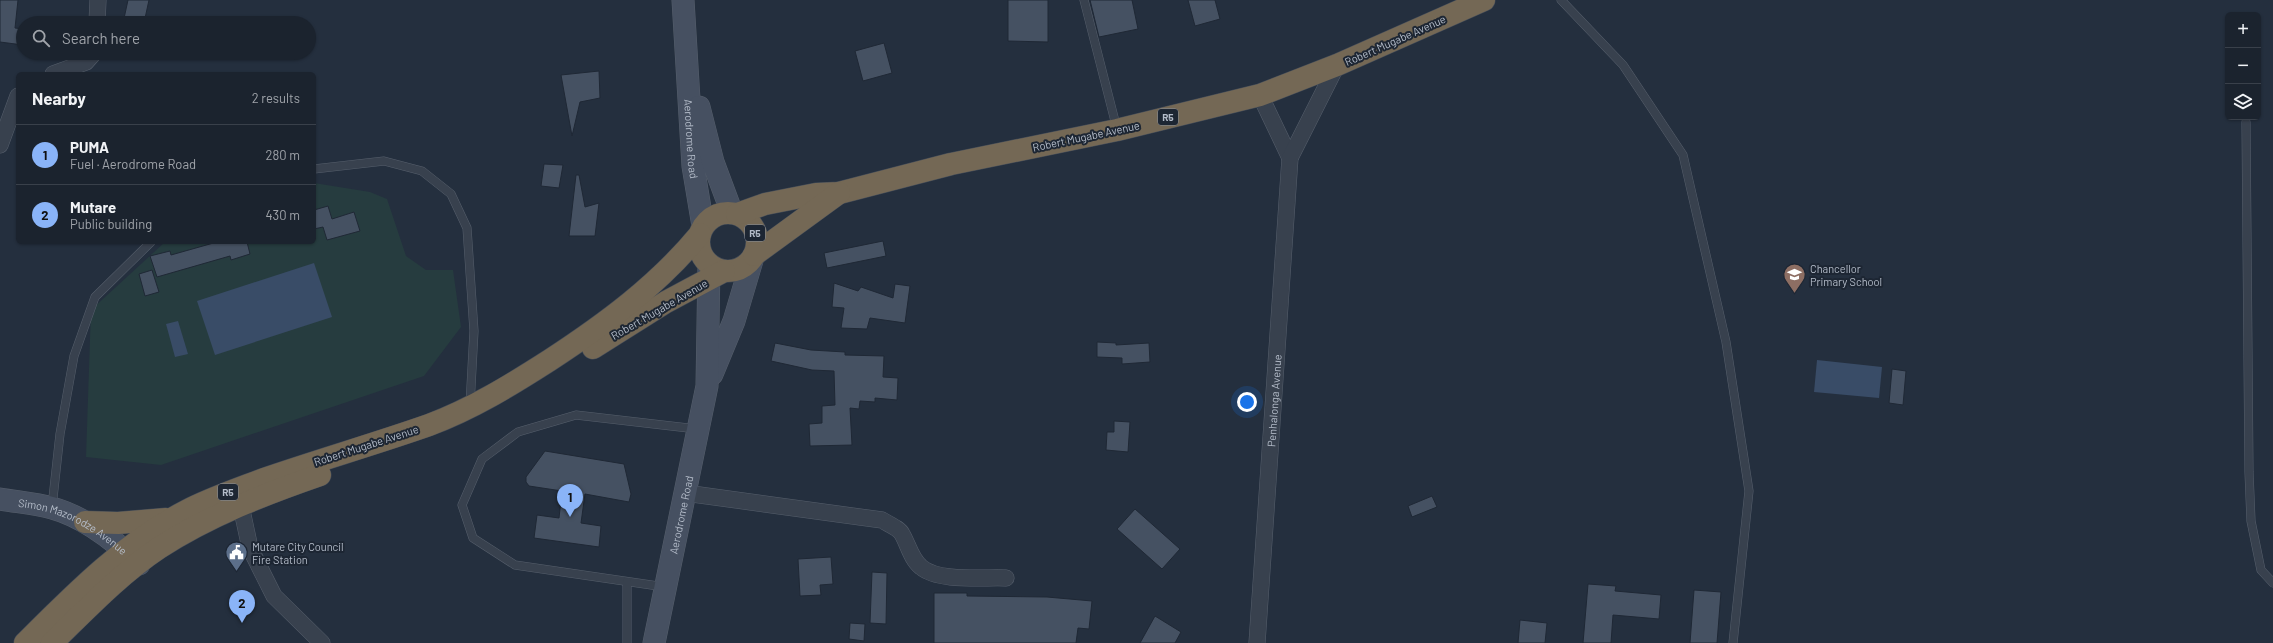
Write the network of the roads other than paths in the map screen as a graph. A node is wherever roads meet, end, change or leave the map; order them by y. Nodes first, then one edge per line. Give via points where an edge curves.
1 (98, 0) edge
2 (682, 0) edge
3 (1084, 0) edge
4 (1484, 0) edge
5 (1561, 0) edge
6 (97, 16) edge
7 (685, 50) junction
8 (88, 60) edge
9 (1337, 66) junction
10 (58, 72) edge
11 (1260, 95) junction
12 (16, 101) edge
13 (2246, 122) dead end
14 (1117, 130) junction
15 (0, 144) edge
16 (1290, 158) junction
17 (316, 169) edge
18 (839, 193) junction
19 (735, 213) junction
20 (702, 230) junction
21 (149, 244) edge
22 (753, 256) junction
23 (714, 272) junction
24 (707, 386) junction
25 (470, 407) junction
26 (698, 429) junction
27 (684, 493) junction
28 (0, 499) edge
29 (241, 506) junction
30 (52, 508) junction
31 (174, 517) junction
32 (86, 522) junction
33 (132, 557) junction
34 (1006, 578) dead end
35 (627, 582) junction
36 (2273, 583) edge
37 (665, 587) junction
38 (25, 643) edge
39 (52, 643) edge
40 (322, 643) edge
41 (627, 643) edge
42 (654, 643) edge
43 (1257, 643) edge
44 (1733, 643) edge

1 - 6 street
2 - 7 street, Aerodrome Road
3 - 14 lane
4 - 9 highway, Robert Mugabe Avenue / R5
5 - 44 lane via 1623,65 1683,155 1726,342 1749,491
7 - 19 street, Aerodrome Road via 713,162
7 - 20 street, Aerodrome Road via 693,166
8 - 10 street
9 - 11 highway, Robert Mugabe Avenue / R5
9 - 16 street, Penhalonga Avenue
11 - 14 highway, Robert Mugabe Avenue / R5
11 - 16 street, Penhalonga Avenue
12 - 15 street
13 - 36 lane via 2248,456 2251,507 2261,570
14 - 18 highway, Robert Mugabe Avenue / R5 via 951,164
16 - 43 street, Penhalonga Avenue
17 - 25 lane via 384,161 422,171 451,194 467,228 474,331
18 - 19 highway, Robert Mugabe Avenue / R5 via 794,197
18 - 22 highway, Robert Mugabe Avenue / R5
19 - 20 highway, R5 via 716,215
19 - 22 highway, R5 via 752,226 757,245
20 - 23 highway via 700,250
20 - 25 highway, Robert Mugabe Avenue / R5 via 672,266 623,310 531,372
21 - 30 lane via 95,297 74,356 60,434
22 - 23 highway, R5 via 744,266
22 - 24 street, Aerodrome Road via 734,322
23 - 24 street, Aerodrome Road
23 - 29 highway, Robert Mugabe Avenue / R5 via 506,404 438,434
24 - 26 street, Aerodrome Road
25 - 31 highway, Robert Mugabe Avenue / R5 via 429,424 235,490
26 - 27 street, Aerodrome Road
26 - 35 lane via 576,415 518,432 482,459 462,505 473,538 515,566
27 - 34 street via 882,520 902,533 909,550 921,567 938,574 958,577
27 - 37 street, Aerodrome Road
28 - 30 street, Simon Mazorodze Avenue
29 - 33 highway, Robert Mugabe Avenue / R5 via 197,526 158,549
29 - 40 street via 250,548 274,596
30 - 32 street, Simon Mazorodze Avenue
31 - 32 highway via 145,522
31 - 33 highway, Robert Mugabe Avenue / R5 via 146,533
32 - 33 street, Simon Mazorodze Avenue
33 - 38 highway, Robert Mugabe Avenue / R5
33 - 39 highway, Robert Mugabe Avenue / R5
35 - 37 lane
35 - 41 lane
37 - 42 street, Aerodrome Road

